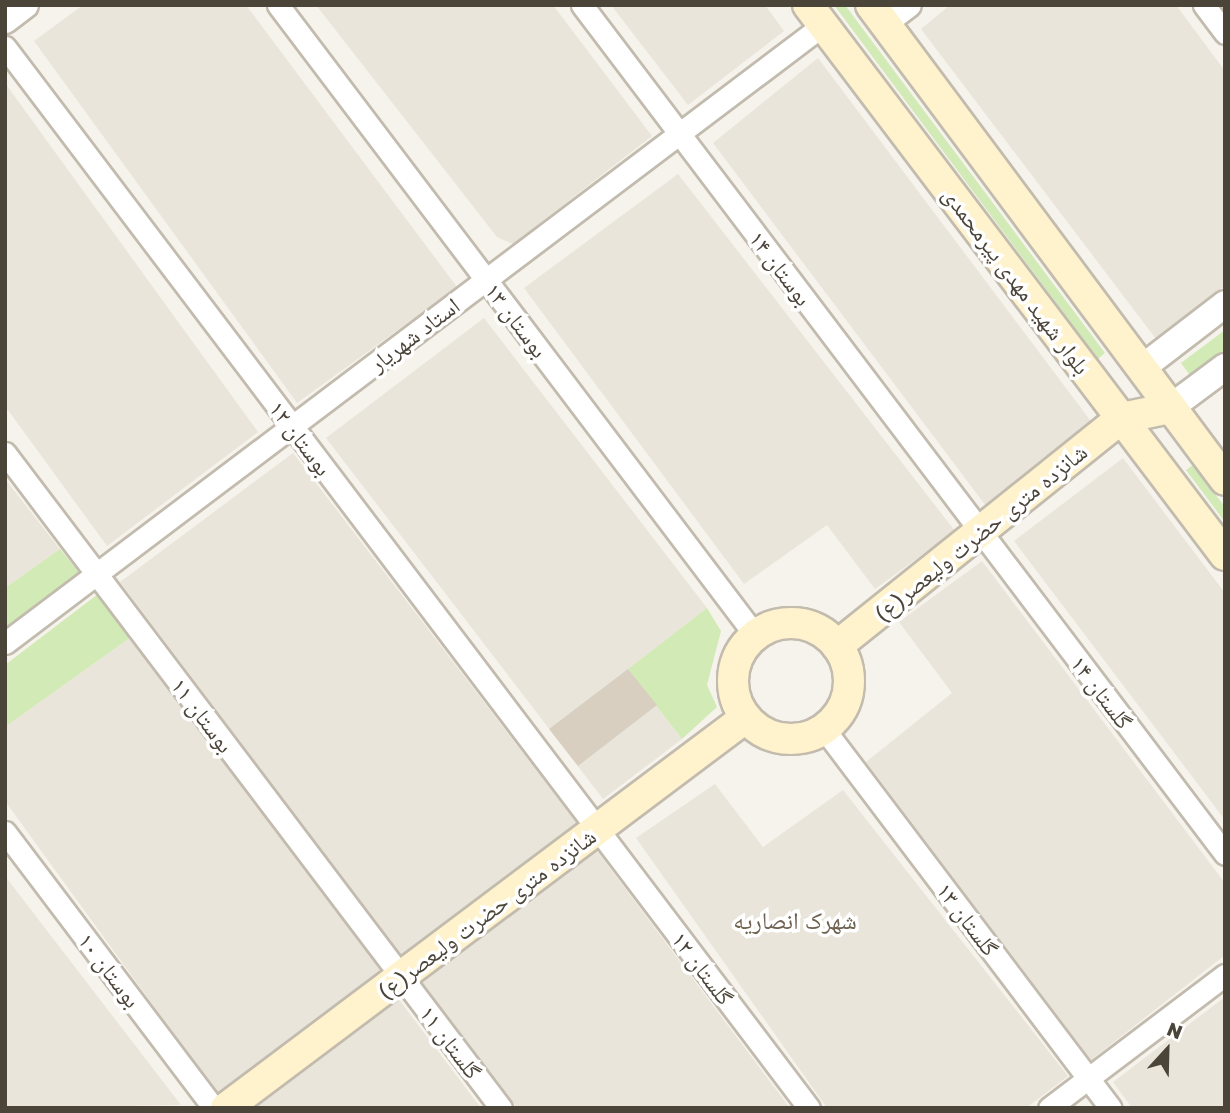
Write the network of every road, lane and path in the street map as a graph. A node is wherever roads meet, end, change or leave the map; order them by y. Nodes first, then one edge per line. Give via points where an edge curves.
1 (25, 5) edge
2 (278, 5) edge
3 (582, 5) edge
4 (909, 5) edge
5 (1204, 5) edge
6 (878, 14) edge
7 (815, 15) edge
8 (5, 20) edge
9 (1225, 33) edge
10 (5, 47) edge
11 (679, 133) junction
12 (486, 279) junction
13 (1225, 304) edge
14 (1225, 367) edge
15 (1142, 368) junction
16 (1170, 408) junction
17 (1122, 418) junction
18 (292, 426) junction
19 (5, 453) edge
20 (1225, 480) edge
21 (980, 531) junction
22 (1225, 555) edge
23 (97, 574) junction
24 (755, 635) junction
25 (5, 643) edge
26 (837, 646) junction
27 (745, 718) junction
28 (824, 729) junction
29 (598, 829) junction
30 (5, 832) edge
31 (1225, 854) edge
32 (1225, 975) edge
33 (402, 976) junction
34 (1088, 1078) junction
35 (214, 1108) edge
36 (226, 1108) edge
37 (501, 1108) edge
38 (809, 1108) edge
39 (1049, 1108) edge
40 (1111, 1108) edge

1 - 8 street
2 - 12 street, بوستان ۱۳
3 - 11 street, بوستان ۱۴
4 - 6 street
5 - 9 street
6 - 15 main road, بلوار شهید مهدی پیرمحمدی
7 - 11 street, استاد شهریار
7 - 17 main road, بلوار شهید مهدی پیرمحمدی
10 - 18 street, بوستان ۱۲
11 - 12 street, استاد شهریار
11 - 21 street, بوستان ۱۴
12 - 18 street, استاد شهریار
12 - 24 street, بوستان ۱۳
13 - 15 street
14 - 16 street
15 - 16 main road, بلوار شهید مهدی پیرمحمدی
15 - 17 main road
16 - 17 main road
16 - 20 main road, بلوار شهید مهدی پیرمحمدی
17 - 21 main road, شانزده متری حضرت ولیعصر(ع)
17 - 22 main road, بلوار شهید مهدی پیرمحمدی
18 - 23 street, استاد شهریار
18 - 29 street, بوستان ۱۲
19 - 23 street, بوستان ۱۱
21 - 26 main road, شانزده متری حضرت ولیعصر(ع)
21 - 31 street, گلستان ۱۴
23 - 25 street, استاد شهریار
23 - 33 street, بوستان ۱۱
24 - 26 main road via 798,624
24 - 27 main road via 744,646 732,674 737,705
26 - 28 main road via 849,675 848,691
27 - 28 main road via 783,739
27 - 29 main road, شانزده متری حضرت ولیعصر(ع)
28 - 34 street, گلستان ۱۳
29 - 33 main road, شانزده متری حضرت ولیعصر(ع)
29 - 38 street, گلستان ۱۲
30 - 35 street, بوستان ۱۰
32 - 34 street
33 - 36 main road, شانزده متری حضرت ولیعصر(ع)
33 - 37 street, گلستان ۱۱
34 - 39 street
34 - 40 street, گلستان ۱۳

